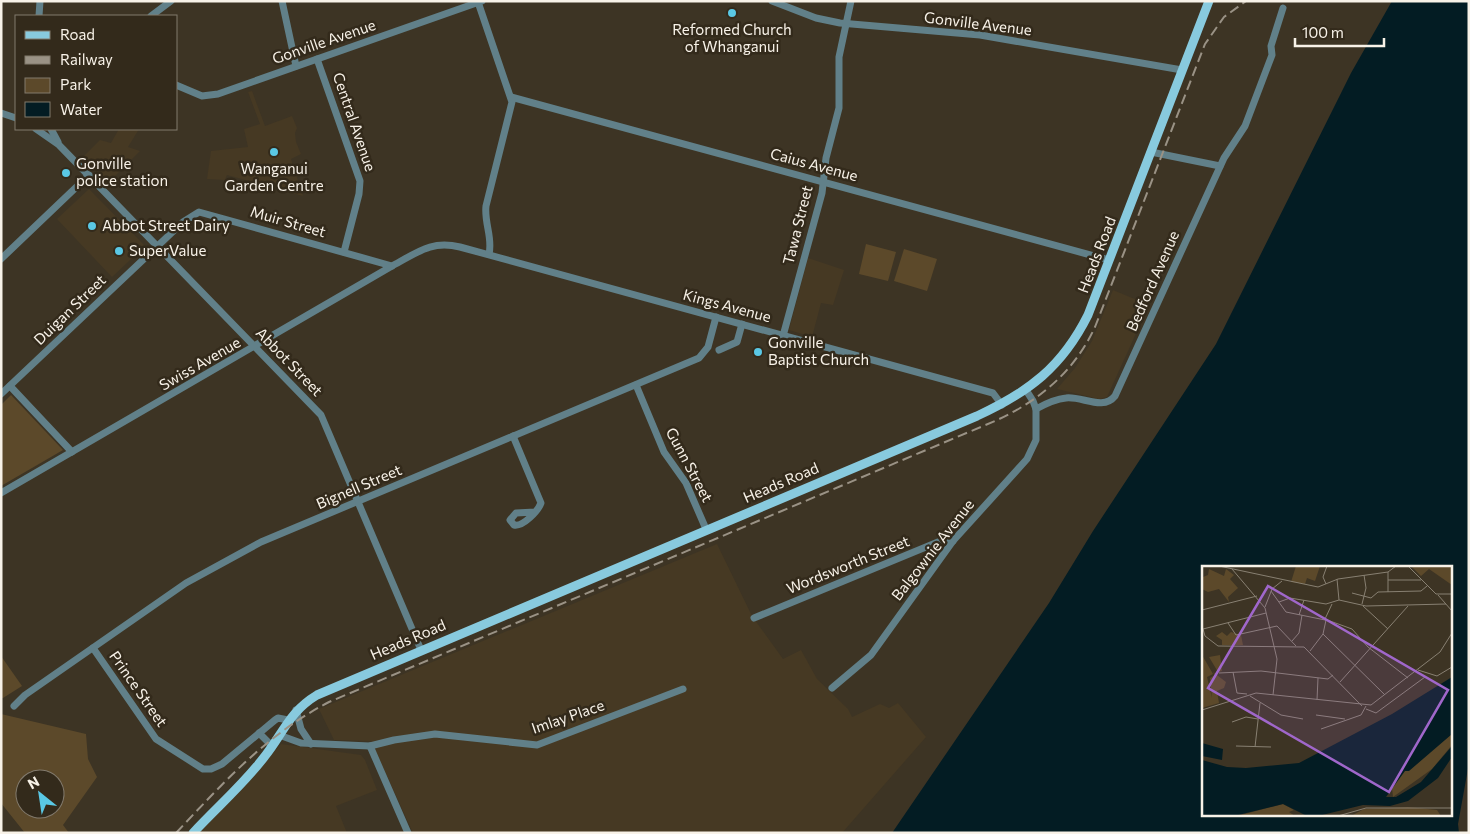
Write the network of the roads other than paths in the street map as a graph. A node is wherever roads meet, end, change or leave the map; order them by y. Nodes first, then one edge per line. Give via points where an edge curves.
1 (40, 1) edge
2 (171, 1) edge
3 (282, 1) edge
4 (772, 1) edge
5 (852, 1) edge
6 (1209, 1) edge
7 (480, 2) edge
8 (468, 3) edge
9 (1283, 8) dead end
10 (39, 15) edge
11 (152, 15) edge
12 (846, 24) junction
13 (317, 59) junction
14 (296, 66) junction
15 (1182, 70) junction
16 (178, 86) edge
17 (511, 97) junction
18 (1, 113) edge
19 (15, 117) edge
20 (37, 130) edge
21 (52, 130) edge
22 (59, 145) junction
23 (1150, 152) junction
24 (1220, 166) junction
25 (89, 175) junction
26 (824, 182) junction
27 (439, 244) joint
28 (157, 246) junction
29 (344, 252) junction
30 (488, 254) junction
31 (1, 259) edge
32 (1109, 260) junction
33 (392, 266) junction
34 (716, 317) junction
35 (742, 324) junction
36 (783, 336) junction
37 (256, 347) junction
38 (719, 350) dead end
39 (636, 385) junction
40 (10, 386) junction
41 (1026, 390) junction
42 (1, 394) edge
43 (1002, 405) junction
44 (1036, 409) junction
45 (514, 436) junction
46 (72, 452) junction
47 (1, 493) edge
48 (359, 502) junction
49 (535, 512) dead end
50 (706, 529) junction
51 (953, 541) junction
52 (754, 618) dead end
53 (93, 648) junction
54 (421, 650) junction
55 (832, 688) dead end
56 (682, 689) dead end
57 (14, 706) dead end
58 (296, 710) junction
59 (288, 720) junction
60 (259, 733) junction
61 (278, 735) junction
62 (311, 744) junction
63 (272, 746) junction
64 (370, 746) junction
65 (193, 833) edge
66 (408, 833) edge

1 - 10 street
2 - 11 street
3 - 14 street
4 - 12 street, Gonville Avenue via 821,20
5 - 12 street, Tawa Street
6 - 15 main road, Heads Road
7 - 8 street, Gonville Avenue
7 - 17 street
8 - 13 street, Gonville Avenue
9 - 24 street, Bedford Avenue via 1270,46 1272,55 1245,126
12 - 15 street, Gonville Avenue via 980,35
12 - 26 street, Tawa Street via 839,58 838,108
13 - 14 street, Gonville Avenue
13 - 29 street, Central Avenue via 360,181
14 - 16 street, Gonville Avenue via 209,96 195,95
15 - 23 main road, Heads Road
17 - 26 street, Caius Avenue
17 - 30 street via 511,110 486,206 485,220 492,243
18 - 19 street
20 - 22 street, Abbot Street
21 - 22 street, Abbot Street
22 - 25 street, Abbot Street
23 - 24 street
23 - 32 main road, Heads Road
24 - 44 street, Bedford Avenue via 1115,396 1106,403 1064,398
25 - 28 street, Abbot Street
25 - 31 street
26 - 32 street, Caius Avenue
26 - 36 street, Tawa Street
27 - 30 street, Kings Avenue
27 - 33 street, Swiss Avenue via 426,247
28 - 29 street, Muir Street via 182,222 199,212
28 - 37 street, Abbot Street
28 - 40 street, Duigan Street
29 - 33 street, Muir Street
30 - 34 street, Kings Avenue
32 - 41 main road, Heads Road via 1076,338 1054,366
33 - 37 street, Swiss Avenue
34 - 35 street, Kings Avenue
34 - 39 street, Bignell Street via 708,347 702,355
35 - 36 street, Kings Avenue
35 - 38 street via 737,342
36 - 43 street, Kings Avenue via 993,393
37 - 46 street, Swiss Avenue
37 - 48 street, Abbot Street via 320,415
39 - 45 street, Bignell Street
39 - 50 street, Gunn Street via 664,452 686,484
40 - 42 street, Duigan Street
40 - 46 street
41 - 43 main road, Heads Road
41 - 44 street, Balgownie Avenue
43 - 50 main road, Heads Road
44 - 51 street, Balgownie Avenue via 1036,440 1031,453
45 - 48 street, Bignell Street
45 - 49 street via 540,498
46 - 47 street, Swiss Avenue
48 - 53 street, Bignell Street via 261,542 195,579
48 - 54 street, Abbot Street
50 - 54 main road, Heads Road
51 - 52 street, Wordsworth Street via 938,542
51 - 55 street, Balgownie Avenue via 871,656
53 - 57 street, Bignell Street via 24,695
53 - 60 street, Prince Street via 156,739 194,765 211,769 222,764
54 - 58 main road, Heads Road via 335,686
56 - 64 street, Imlay Place via 537,745 434,734
58 - 59 main road, Heads Road
58 - 62 street via 301,729
59 - 60 street, Prince Street via 278,718
59 - 61 main road, Heads Road
60 - 63 street
61 - 62 street, Imlay Place
61 - 63 main road, Heads Road
62 - 64 street, Imlay Place
63 - 65 main road, Heads Road
64 - 66 street

